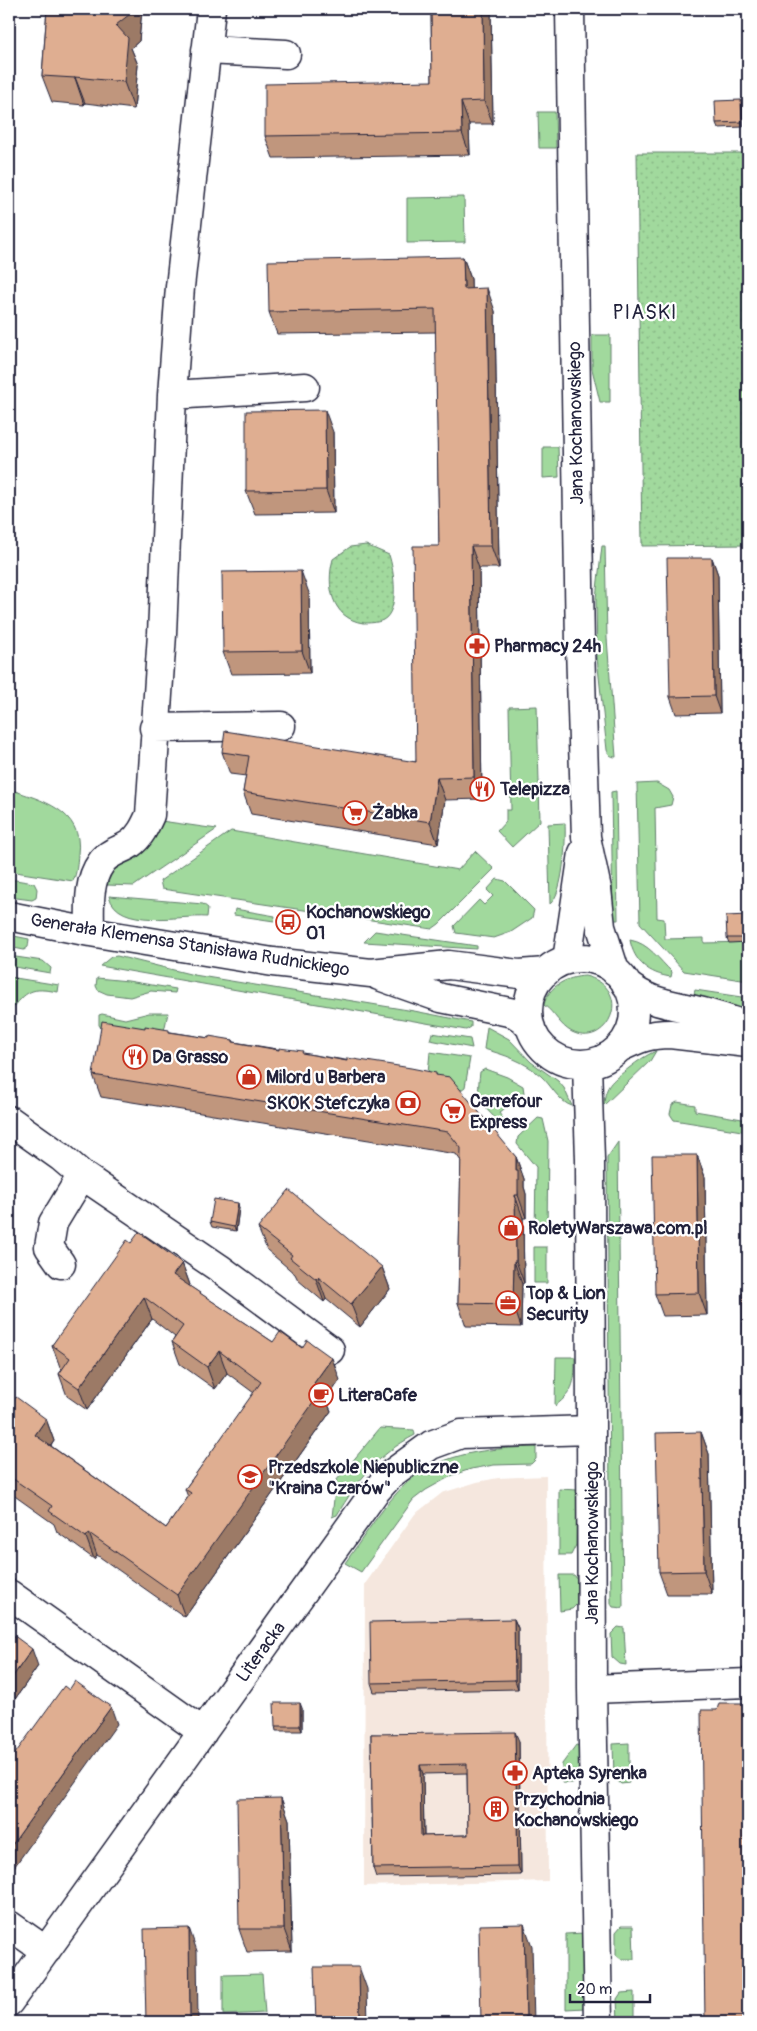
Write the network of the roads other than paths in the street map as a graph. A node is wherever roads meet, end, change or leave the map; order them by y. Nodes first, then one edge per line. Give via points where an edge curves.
1 (211, 9) edge
2 (570, 9) edge
3 (206, 50) junction
4 (286, 54) dead end
5 (305, 387) dead end
6 (172, 395) junction
7 (281, 726) dead end
8 (154, 728) junction
9 (586, 837) junction
10 (9, 916) edge
11 (90, 932) junction
12 (556, 966) junction
13 (371, 973) junction
14 (621, 977) junction
15 (748, 1026) edge
16 (531, 1028) junction
17 (748, 1043) edge
18 (619, 1048) junction
19 (587, 1064) junction
20 (9, 1120) edge
21 (82, 1175) junction
22 (61, 1264) dead end
23 (330, 1350) dead end
24 (591, 1430) junction
25 (9, 1594) edge
26 (748, 1683) edge
27 (592, 1688) junction
28 (203, 1732) junction
29 (9, 1925) edge
30 (46, 1951) junction
31 (9, 2002) edge
32 (598, 2022) edge

1 - 3 street
2 - 9 street, Jana Kochanowskiego
3 - 4 street
3 - 6 street via 185,234
5 - 6 street
6 - 8 street via 162,634
7 - 8 street
8 - 11 street via 150,815 142,832 131,843 101,863 91,888
9 - 12 street, Jana Kochanowskiego
9 - 14 street, Jana Kochanowskiego via 601,927
10 - 11 street, Generała Klemensa Stanisława Rudnickiego
11 - 13 street, Generała Klemensa Stanisława Rudnickiego via 273,962
12 - 13 street, Generała Klemensa Stanisława Rudnickiego via 519,974 449,965
12 - 14 street via 592,959
12 - 16 street via 539,979 531,994 528,1011
13 - 16 street, Generała Klemensa Stanisława Rudnickiego via 441,998 514,1013
14 - 15 street via 639,995 653,1001
14 - 18 street via 633,1000 634,1017 629,1034
16 - 19 street via 539,1044 552,1056 569,1063
17 - 18 street via 658,1034 642,1037
18 - 19 street via 604,1059
19 - 24 street, Jana Kochanowskiego
20 - 21 street
21 - 22 street via 53,1223 49,1247
21 - 23 street via 183,1242
24 - 27 street, Jana Kochanowskiego
24 - 28 street, Literacka via 461,1434 432,1445 391,1474 374,1493
25 - 28 street
26 - 27 street
27 - 32 street, Jana Kochanowskiego
28 - 30 street, Literacka
29 - 30 street
30 - 31 street, Literacka

